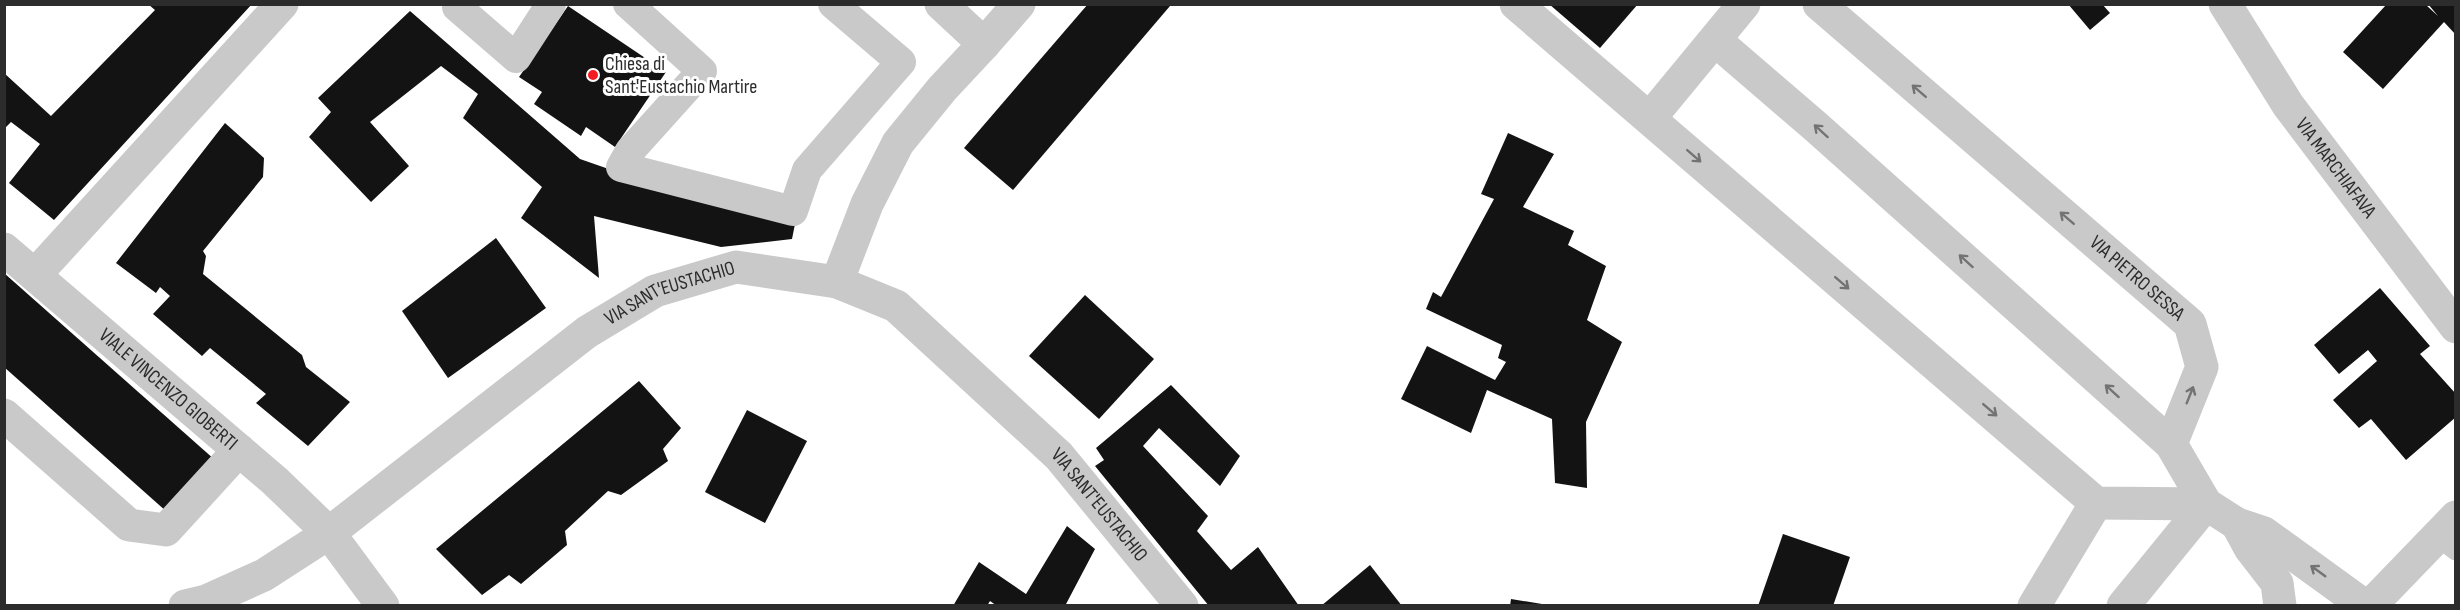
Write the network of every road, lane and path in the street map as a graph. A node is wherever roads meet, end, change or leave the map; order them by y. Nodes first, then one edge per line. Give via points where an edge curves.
1 (282, 4) edge
2 (457, 4) edge
3 (551, 4) edge
4 (628, 4) edge
5 (833, 4) edge
6 (941, 4) edge
7 (1019, 4) edge
8 (1516, 4) edge
9 (1744, 4) edge
10 (1819, 4) edge
11 (2225, 4) edge
12 (1715, 40) junction
13 (984, 44) junction
14 (1650, 118) junction
15 (4, 249) edge
16 (35, 275) junction
17 (837, 282) junction
18 (2456, 327) edge
19 (4, 415) edge
20 (2171, 444) junction
21 (239, 450) junction
22 (2096, 503) junction
23 (2205, 504) junction
24 (2237, 524) junction
25 (328, 533) junction
26 (2450, 535) edge
27 (185, 606) edge
28 (383, 606) edge
29 (1182, 606) edge
30 (2034, 606) edge
31 (2124, 606) edge
32 (2280, 606) edge
33 (2365, 606) edge
34 (2370, 606) edge

1 - 16 street
2 - 3 street via 516,58
4 - 5 street via 702,71 630,151 621,167 793,211 807,170 901,62
6 - 13 street
7 - 13 street
8 - 14 street
9 - 12 street
20 -> 10 street, VIA PIETRO SESSA via 2202,367 2190,324
11 - 18 street, VIA MARCHIAFAVA via 2288,105
12 - 14 street
20 -> 12 street
13 - 17 street via 898,143 867,204
14 -> 22 street
15 - 16 street, VIALE VINCENZO GIOBERTI
16 - 21 street, VIALE VINCENZO GIOBERTI
17 - 25 street, VIA SANT'EUSTACHIO via 736,267 655,291 587,332
17 - 29 street, VIA SANT'EUSTACHIO via 896,306 1059,456
19 - 21 street via 129,525 166,530
20 - 23 street
21 - 25 street, VIALE VINCENZO GIOBERTI
22 - 23 street
22 - 30 street
23 - 24 street
23 - 31 street
24 - 32 street via 2277,584
33 -> 24 street via 2264,533
25 - 27 street, VIA SANT'EUSTACHIO via 264,575 206,601
25 - 28 street, VIALE VINCENZO GIOBERTI
26 - 34 street

